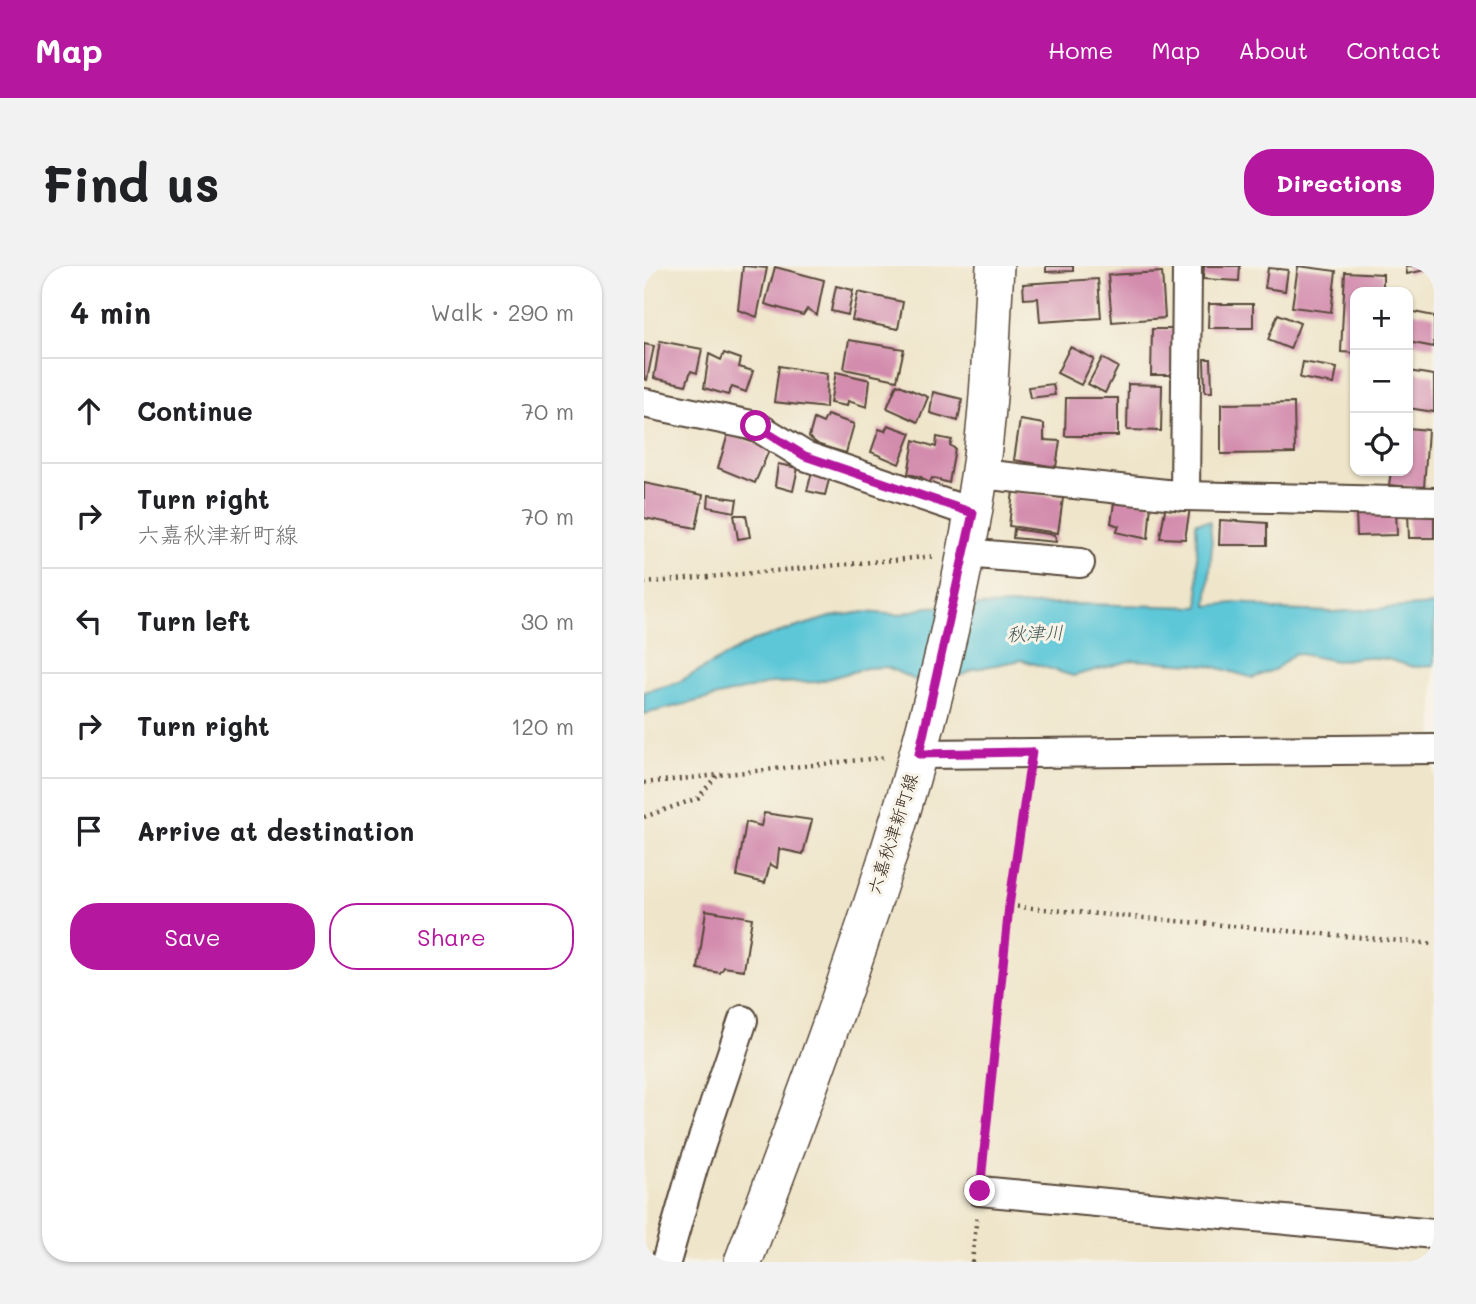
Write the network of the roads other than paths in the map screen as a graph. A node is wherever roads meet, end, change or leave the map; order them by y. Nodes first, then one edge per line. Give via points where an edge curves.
1 (995, 266) edge
2 (1187, 266) edge
3 (644, 402) edge
4 (979, 474) junction
5 (1185, 496) junction
6 (1434, 502) edge
7 (973, 513) junction
8 (965, 553) junction
9 (1080, 564) dead end
10 (1434, 749) edge
11 (919, 754) junction
12 (743, 1020) dead end
13 (980, 1191) road end
14 (1434, 1234) edge
15 (666, 1262) edge
16 (743, 1262) edge

1 - 4 main road, 六嘉秋津新町線
2 - 5 street
3 - 7 street via 756,426 805,456
4 - 5 street
4 - 7 main road, 六嘉秋津新町線
5 - 6 street
7 - 8 main road, 六嘉秋津新町線
8 - 9 street
8 - 11 main road, 六嘉秋津新町線
10 - 11 street
11 - 16 main road, 六嘉秋津新町線
12 - 15 street
13 - 14 street

